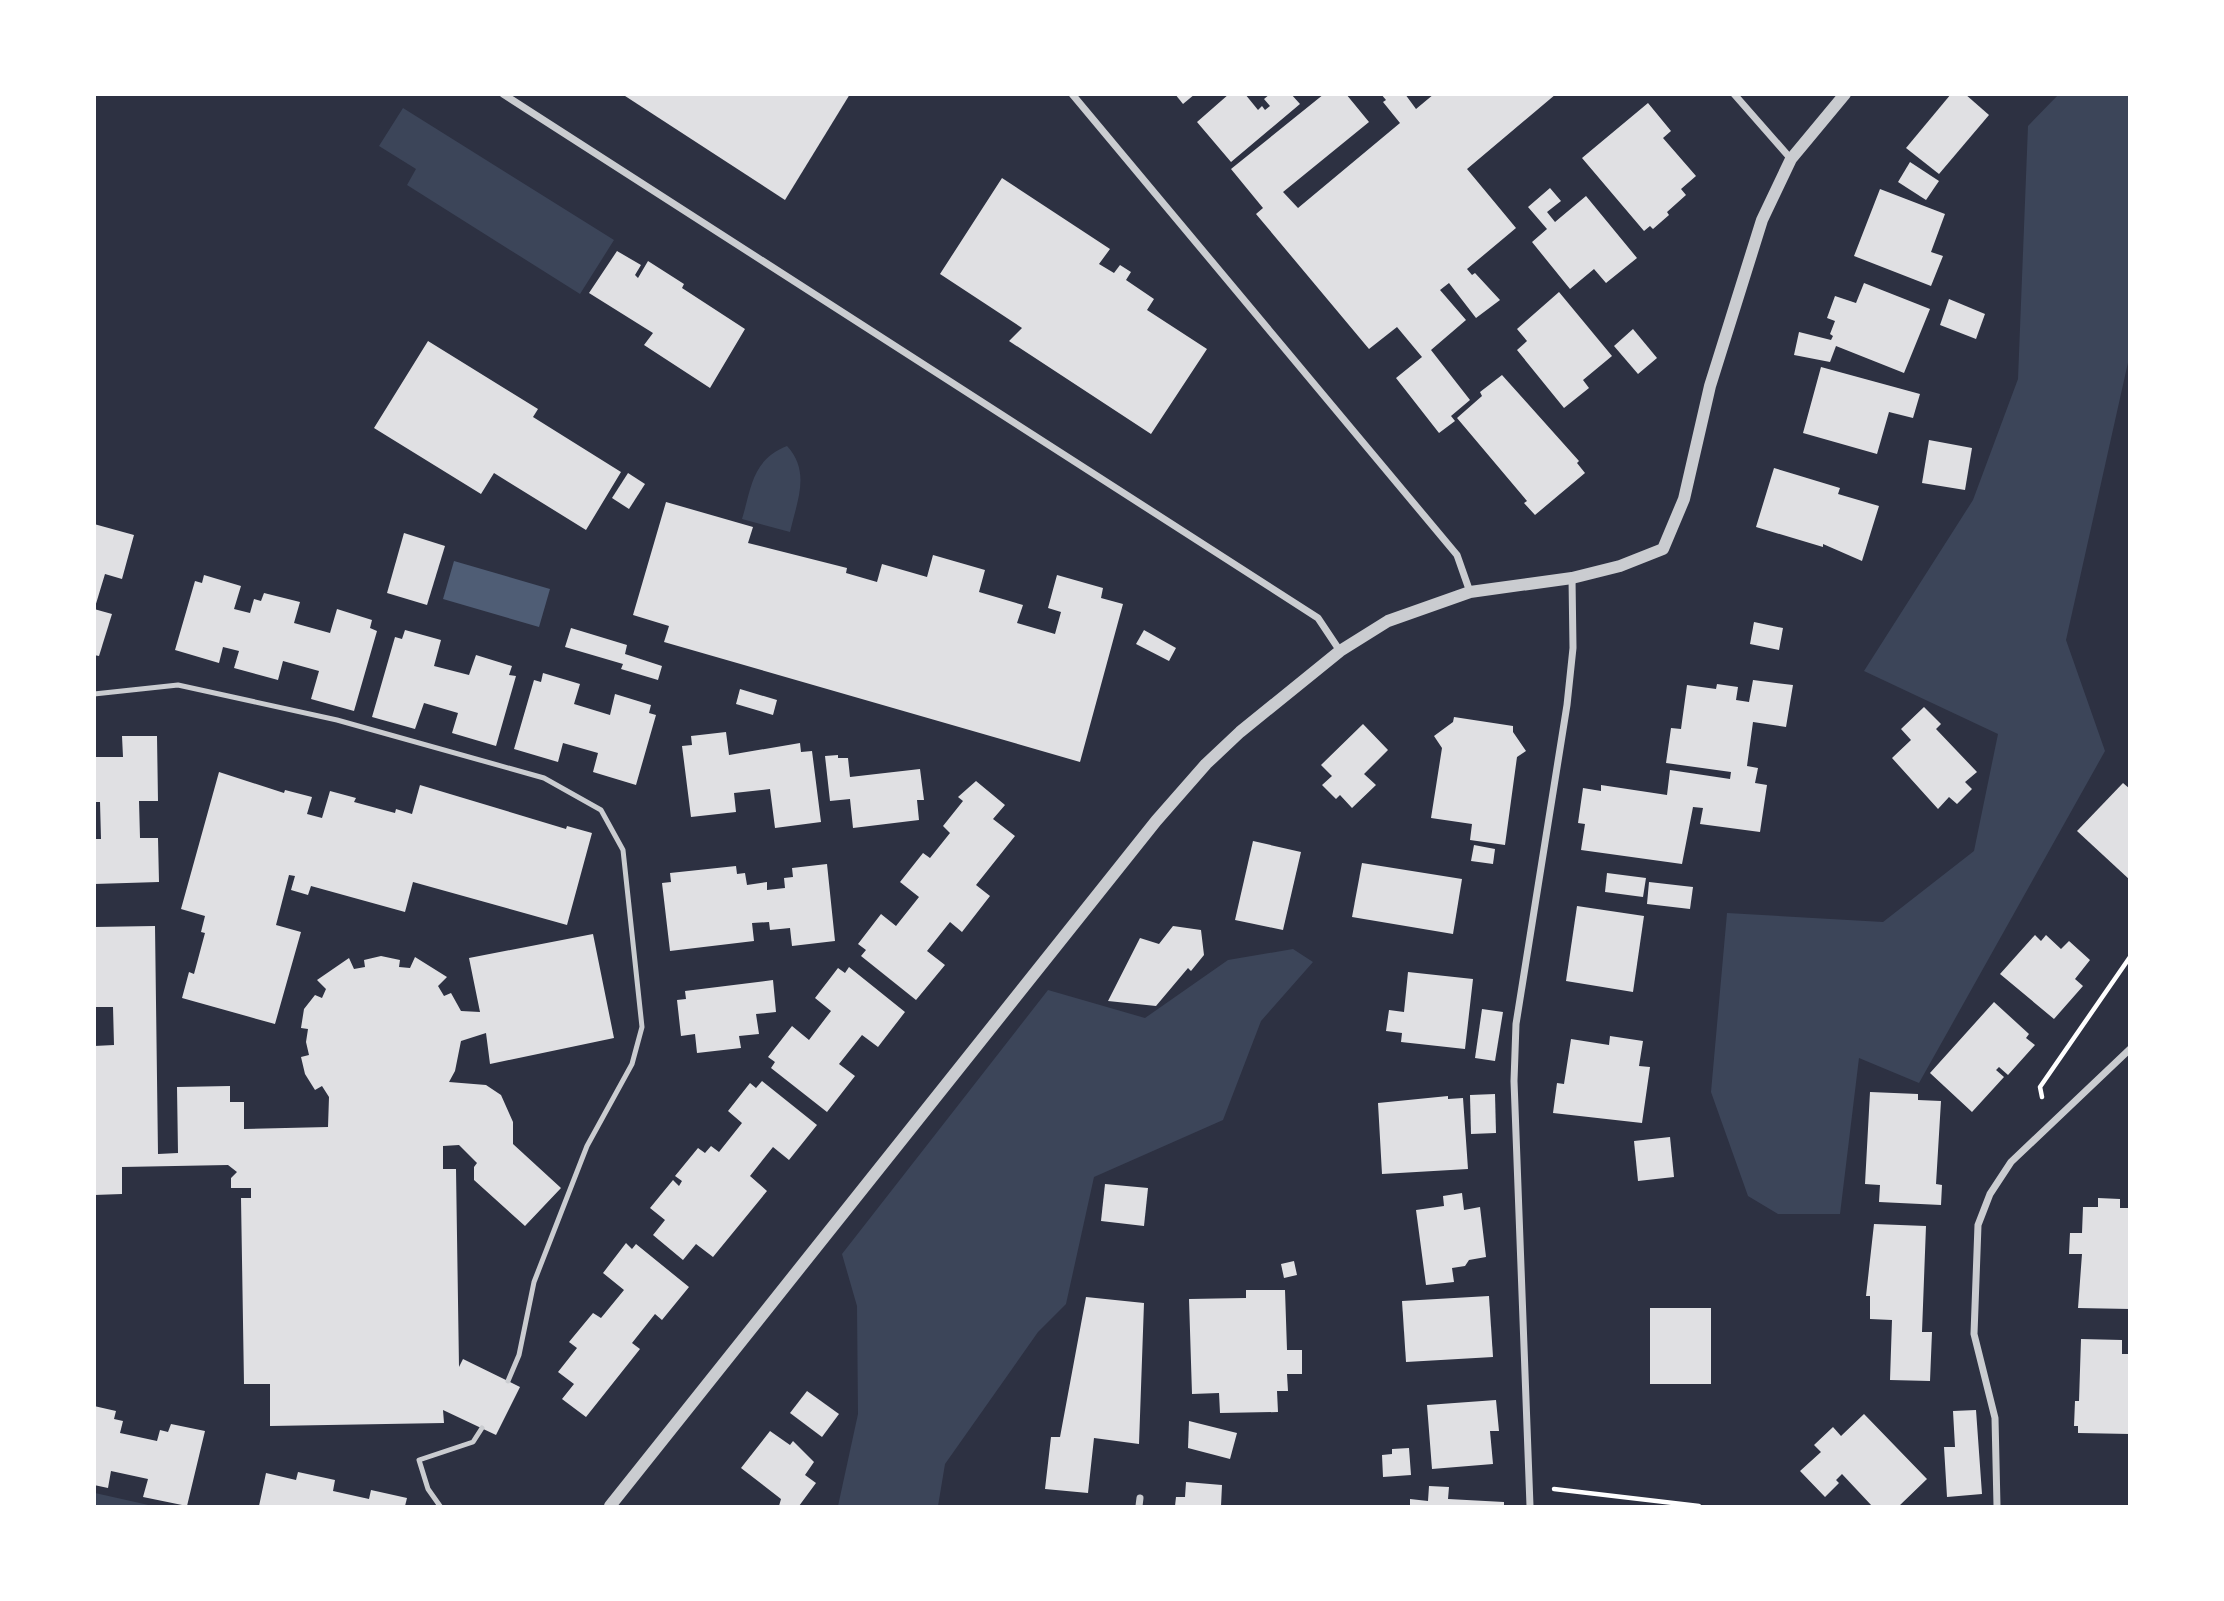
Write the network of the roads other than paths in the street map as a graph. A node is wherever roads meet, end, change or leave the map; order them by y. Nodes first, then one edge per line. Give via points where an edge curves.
1 (503, 94) edge
2 (1072, 94) edge
3 (1734, 94) edge
4 (1845, 94) edge
5 (1791, 159) junction
6 (1572, 578) junction
7 (1470, 592) junction
8 (1340, 651) junction
9 (94, 694) edge
10 (2130, 1049) edge
11 (508, 1381) dead end
12 (482, 1429) dead end
13 (440, 1507) edge
14 (611, 1507) edge
15 (1530, 1507) edge
16 (1997, 1507) edge

1 - 8 street via 1318,618
2 - 7 street via 1457,555
3 - 5 street
4 - 5 street
5 - 6 street via 1762,220 1710,386 1684,499 1663,549
6 - 7 street
6 - 15 street via 1573,648 1567,705 1516,1024 1514,1081
7 - 8 street via 1388,621
8 - 14 street via 1240,732 1156,821
9 - 11 lane via 178,685 337,720 544,778 601,810 623,850 642,1027 632,1063 587,1146 534,1282 519,1355
10 - 16 street via 2011,1162 1990,1194 1978,1225 1975,1334 1995,1418
12 - 13 lane via 473,1443 419,1460 428,1489

